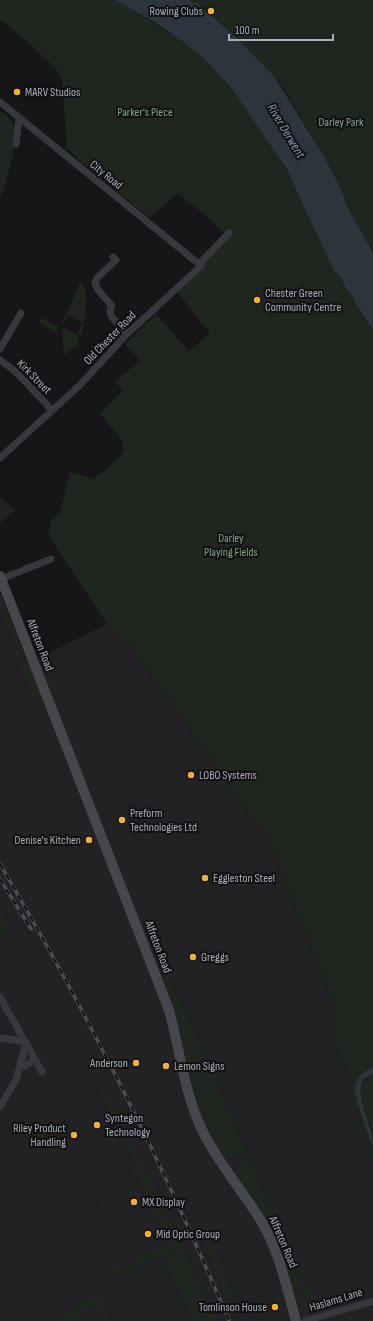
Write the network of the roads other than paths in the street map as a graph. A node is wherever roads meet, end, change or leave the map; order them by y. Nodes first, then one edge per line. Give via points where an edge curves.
1 (0, 102) edge
2 (19, 118) junction
3 (16, 144) dead end
4 (229, 233) dead end
5 (113, 256) dead end
6 (199, 264) junction
7 (21, 312) dead end
8 (127, 334) junction
9 (0, 349) edge
10 (0, 360) edge
11 (52, 410) junction
12 (0, 458) edge
13 (51, 559) dead end
14 (1, 577) edge
15 (0, 997) edge
16 (0, 1038) edge
17 (26, 1042) junction
18 (35, 1060) junction
19 (21, 1066) junction
20 (42, 1072) dead end
21 (0, 1107) edge
22 (373, 1301) edge
23 (296, 1321) edge
24 (305, 1321) edge

1 - 2 street, City Road
2 - 3 street
2 - 6 street, City Road
4 - 6 street, Old Chester Road
5 - 8 street via 116,260 95,283 112,306 111,316
6 - 8 street, Old Chester Road via 201,266
7 - 9 street
8 - 11 street, Old Chester Road
10 - 11 street, Kirk Street via 16,372
11 - 12 street, Old Chester Road
13 - 14 street
14 - 23 street, Alfreton Road via 169,1010 195,1115 217,1158 265,1228 281,1265
15 - 17 street
16 - 17 street
17 - 18 street
17 - 19 street
18 - 19 street
18 - 20 street
19 - 21 street
22 - 24 street, Haslams Lane

